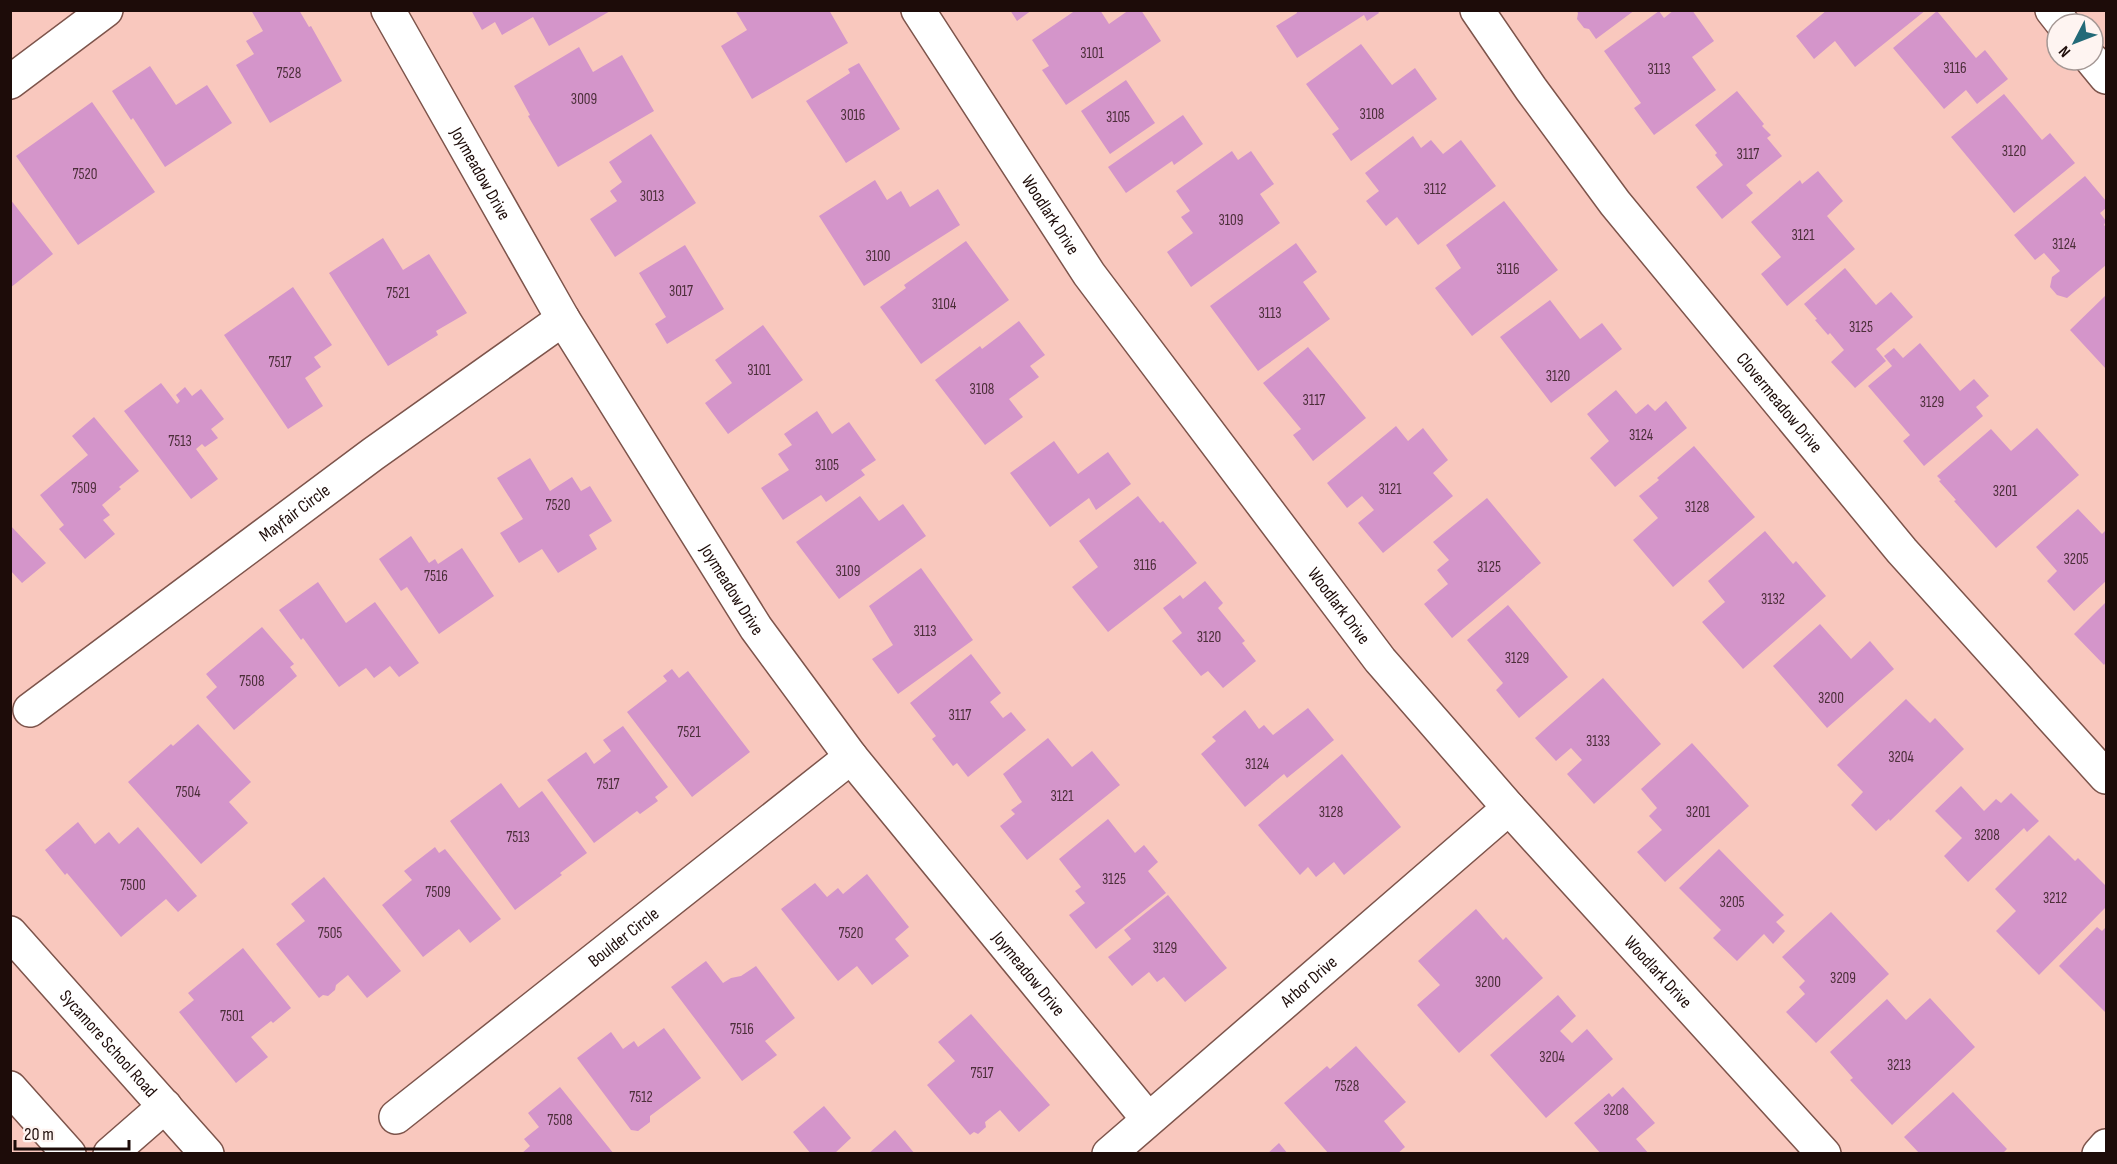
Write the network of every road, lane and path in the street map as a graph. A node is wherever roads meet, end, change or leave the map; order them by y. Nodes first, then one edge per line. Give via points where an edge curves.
1 (106, 10) edge
2 (388, 10) edge
3 (918, 10) edge
4 (1477, 10) edge
5 (10, 82) edge
6 (563, 319) junction
7 (30, 710) dead end
8 (851, 757) junction
9 (2106, 777) edge
10 (1509, 808) junction
11 (10, 933) edge
12 (10, 1088) edge
13 (165, 1106) junction
14 (396, 1117) dead end
15 (1148, 1119) junction
16 (2106, 1146) edge
17 (69, 1154) edge
18 (110, 1154) edge
19 (207, 1154) edge
20 (1108, 1154) edge
21 (1824, 1154) edge
22 (2099, 1154) edge

1 - 5 street
2 - 6 street, Joymeadow Drive
3 - 10 street, Woodlark Drive via 1089,274 1380,660
4 - 9 street, Clovermeadow Drive via 1645,240 1902,551
6 - 7 street, Mayfair Circle via 373,454
6 - 8 street, Joymeadow Drive via 756,628
8 - 14 street, Boulder Circle
8 - 15 street, Joymeadow Drive
10 - 15 street, Arbor Drive
10 - 21 street, Woodlark Drive
11 - 13 street, Sycamore School Road
12 - 17 street
13 - 18 street
13 - 19 street, Sycamore School Road
15 - 20 street, Arbor Drive
16 - 22 street

